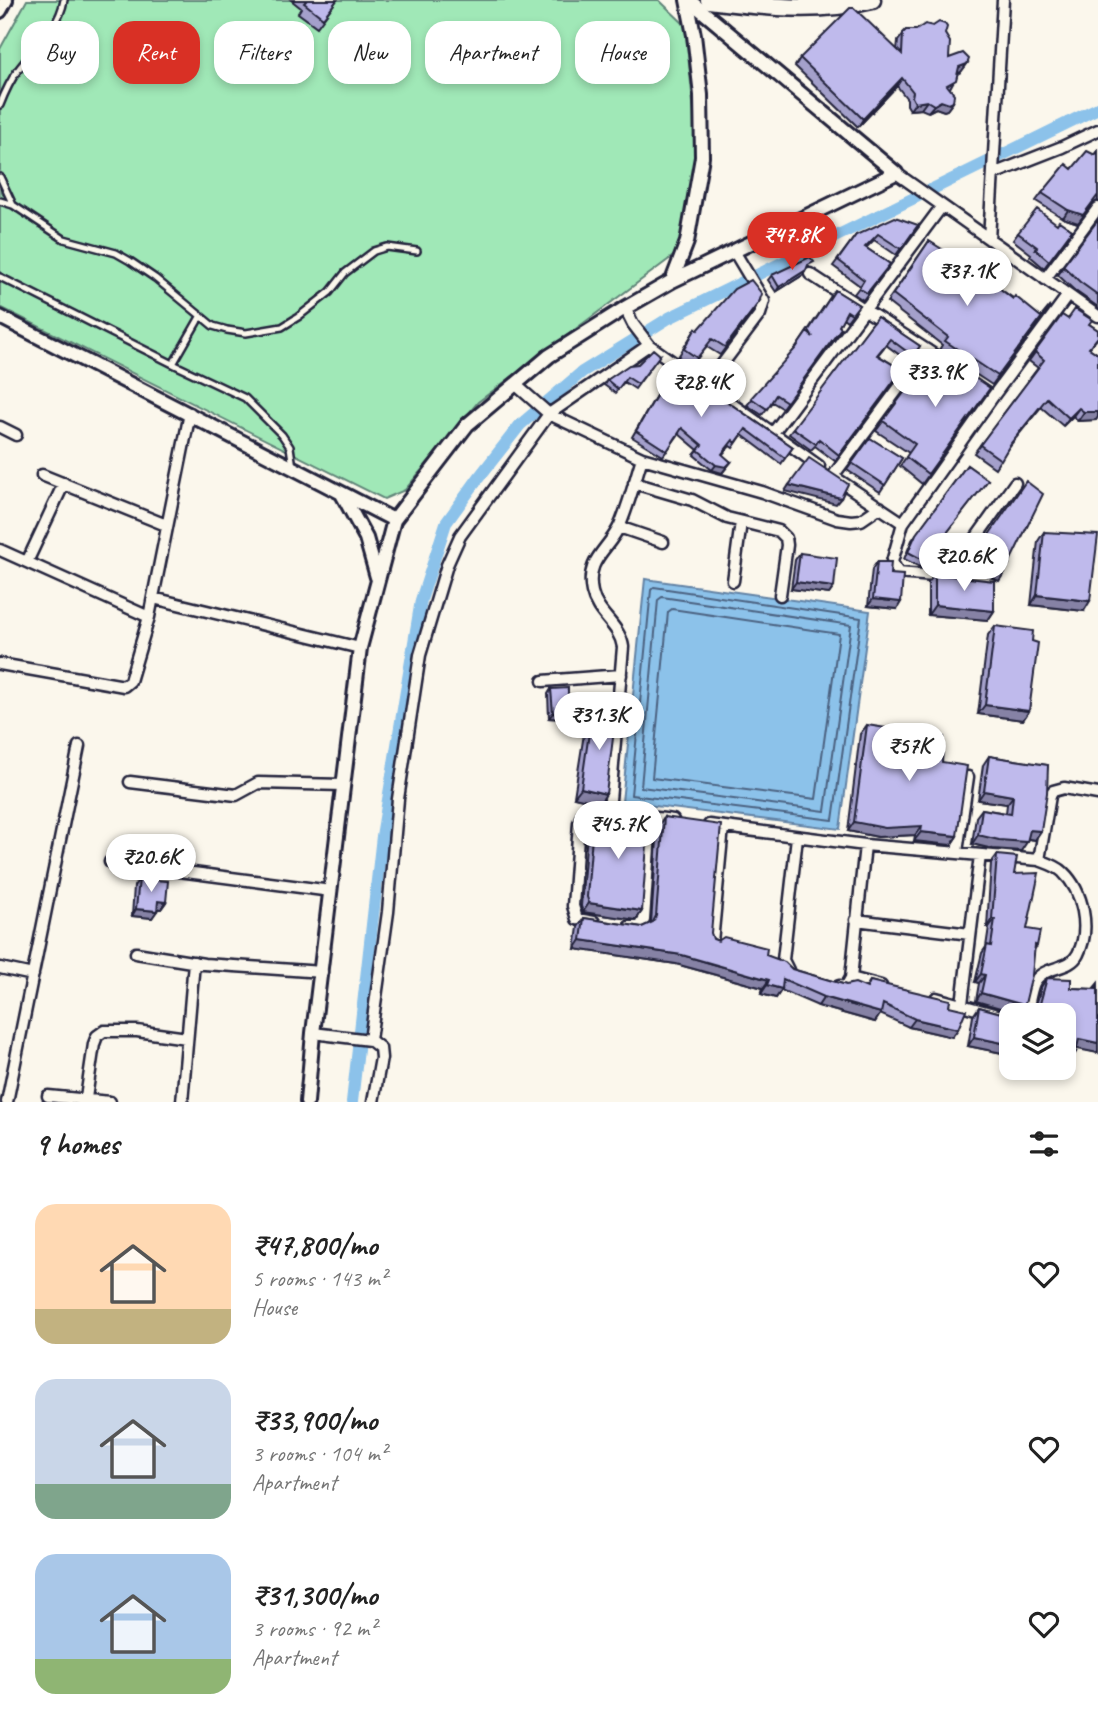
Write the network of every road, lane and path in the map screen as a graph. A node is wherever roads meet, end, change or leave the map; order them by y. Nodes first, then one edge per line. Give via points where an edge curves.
1 (6, 0) edge
2 (64, 0) edge
3 (688, 0) edge
4 (709, 0) edge
5 (872, 0) edge
6 (1003, 0) edge
7 (0, 11) edge
8 (0, 105) edge
9 (1098, 130) edge
10 (896, 173) junction
11 (993, 174) junction
12 (0, 177) edge
13 (0, 201) edge
14 (13, 205) junction
15 (942, 206) junction
16 (1098, 208) edge
17 (989, 239) junction
18 (417, 251) dead end
19 (734, 251) junction
20 (810, 274) edge
21 (0, 277) edge
22 (1045, 279) junction
23 (672, 281) junction
24 (1068, 295) junction
25 (625, 308) junction
26 (865, 309) junction
27 (1098, 316) edge
28 (0, 317) edge
29 (200, 317) junction
30 (647, 342) junction
31 (927, 350) junction
32 (173, 364) junction
33 (949, 365) edge
34 (515, 384) junction
35 (706, 386) junction
36 (982, 388) edge
37 (993, 395) junction
38 (546, 412) junction
39 (190, 413) junction
40 (0, 427) edge
41 (774, 433) junction
42 (16, 435) dead end
43 (642, 458) junction
44 (293, 467) junction
45 (42, 475) dead end
46 (833, 476) junction
47 (634, 483) junction
48 (1014, 483) dead end
49 (64, 484) junction
50 (341, 492) junction
51 (880, 507) junction
52 (394, 520) junction
53 (741, 522) junction
54 (903, 523) junction
55 (166, 525) junction
56 (619, 527) junction
57 (663, 542) dead end
58 (0, 550) edge
59 (27, 562) junction
60 (378, 580) junction
61 (733, 582) dead end
62 (780, 595) dead end
63 (153, 598) junction
64 (149, 617) junction
65 (360, 648) junction
66 (0, 664) edge
67 (621, 675) junction
68 (543, 681) dead end
69 (79, 747) dead end
70 (968, 777) edge
71 (130, 782) dead end
72 (344, 785) junction
73 (1098, 794) edge
74 (609, 812) junction
75 (651, 818) junction
76 (687, 822) edge
77 (699, 824) edge
78 (723, 827) junction
79 (797, 836) junction
80 (865, 845) junction
81 (957, 852) junction
82 (980, 855) junction
83 (1039, 860) junction
84 (110, 862) dead end
85 (331, 891) junction
86 (856, 920) junction
87 (611, 924) edge
88 (624, 926) edge
89 (970, 934) junction
90 (712, 942) edge
91 (136, 953) dead end
92 (194, 962) junction
93 (0, 968) edge
94 (322, 972) junction
95 (798, 973) edge
96 (33, 975) junction
97 (851, 978) junction
98 (831, 983) edge
99 (894, 990) edge
100 (921, 995) edge
101 (1029, 1003) edge
102 (962, 1004) junction
103 (999, 1015) edge
104 (313, 1033) junction
105 (187, 1038) junction
106 (366, 1040) junction
107 (48, 1096) dead end
108 (86, 1098) junction
109 (69, 1100) edge
110 (7, 1102) edge
111 (110, 1102) edge
112 (183, 1102) edge
113 (307, 1102) edge
114 (373, 1102) edge

1 - 7 street
2 - 8 lane via 54,27 19,69
3 - 10 street
3 - 23 street via 699,83 702,157 687,242
4 - 5 main road via 784,7
6 - 11 street
9 - 11 street
10 - 15 street
10 - 19 street
11 - 17 street
12 - 14 lane
13 - 14 lane
14 - 29 lane via 64,239 130,261
15 - 17 street
15 - 26 street
16 - 22 street
17 - 22 street
18 - 29 lane via 387,247 374,251 345,273 330,292 282,327 246,333 213,326
19 - 23 street
19 - 35 street via 764,301 761,314
20 - 26 street
21 - 32 lane
22 - 24 street
23 - 25 street
24 - 27 street
24 - 37 street
25 - 30 street
25 - 34 street via 549,356
26 - 31 street
26 - 41 street
28 - 39 street
29 - 32 lane
30 - 35 street
30 - 38 street
31 - 33 street
31 - 46 street
32 - 44 lane via 246,398 282,435 290,447
34 - 38 street
34 - 52 street via 467,425
35 - 41 street
36 - 37 street
37 - 54 street
38 - 43 street
38 - 106 street via 460,536 431,614 420,655 398,799 388,912
39 - 44 street
39 - 55 street
40 - 42 street
41 - 46 street
43 - 47 street
43 - 51 street via 851,522
44 - 50 street
45 - 49 street
46 - 51 street
47 - 53 street via 692,500
47 - 56 street
48 - 54 street via 946,577 898,573 892,562
49 - 55 street
49 - 59 street
50 - 52 street
50 - 60 street via 366,538
51 - 54 street
52 - 60 street
53 - 61 street
53 - 62 street via 779,531 786,538
55 - 63 street
56 - 57 street
56 - 67 street via 593,566 591,588 594,603 622,638
58 - 59 street
59 - 64 street
60 - 65 street
63 - 64 street
63 - 65 street
64 - 66 street via 130,681 124,687
65 - 72 street
67 - 68 street
67 - 74 street
69 - 96 street
70 - 81 street
71 - 72 street via 236,796 258,783
72 - 85 street
73 - 83 street via 1063,788 1053,791
74 - 75 street
74 - 87 street via 583,813 573,906 577,919
75 - 76 street
75 - 88 street via 645,920 637,928
77 - 78 street
78 - 79 street
78 - 90 street
79 - 80 street
79 - 95 street via 783,960 785,968
80 - 81 street
80 - 86 street
81 - 82 street
82 - 83 street
82 - 89 street
83 - 101 street via 1065,873 1079,897 1084,919 1078,956 1040,975
84 - 85 street
85 - 94 street
86 - 89 street
86 - 97 street
89 - 102 street
91 - 92 street
92 - 94 street
92 - 105 street
93 - 96 street
94 - 104 street
96 - 110 street
97 - 98 street via 846,987
97 - 99 street
100 - 102 street
102 - 103 street
104 - 106 street
104 - 113 street
105 - 108 street via 104,1031 93,1044
105 - 112 street
106 - 114 street via 380,1048
107 - 109 street
108 - 109 street
108 - 111 street

